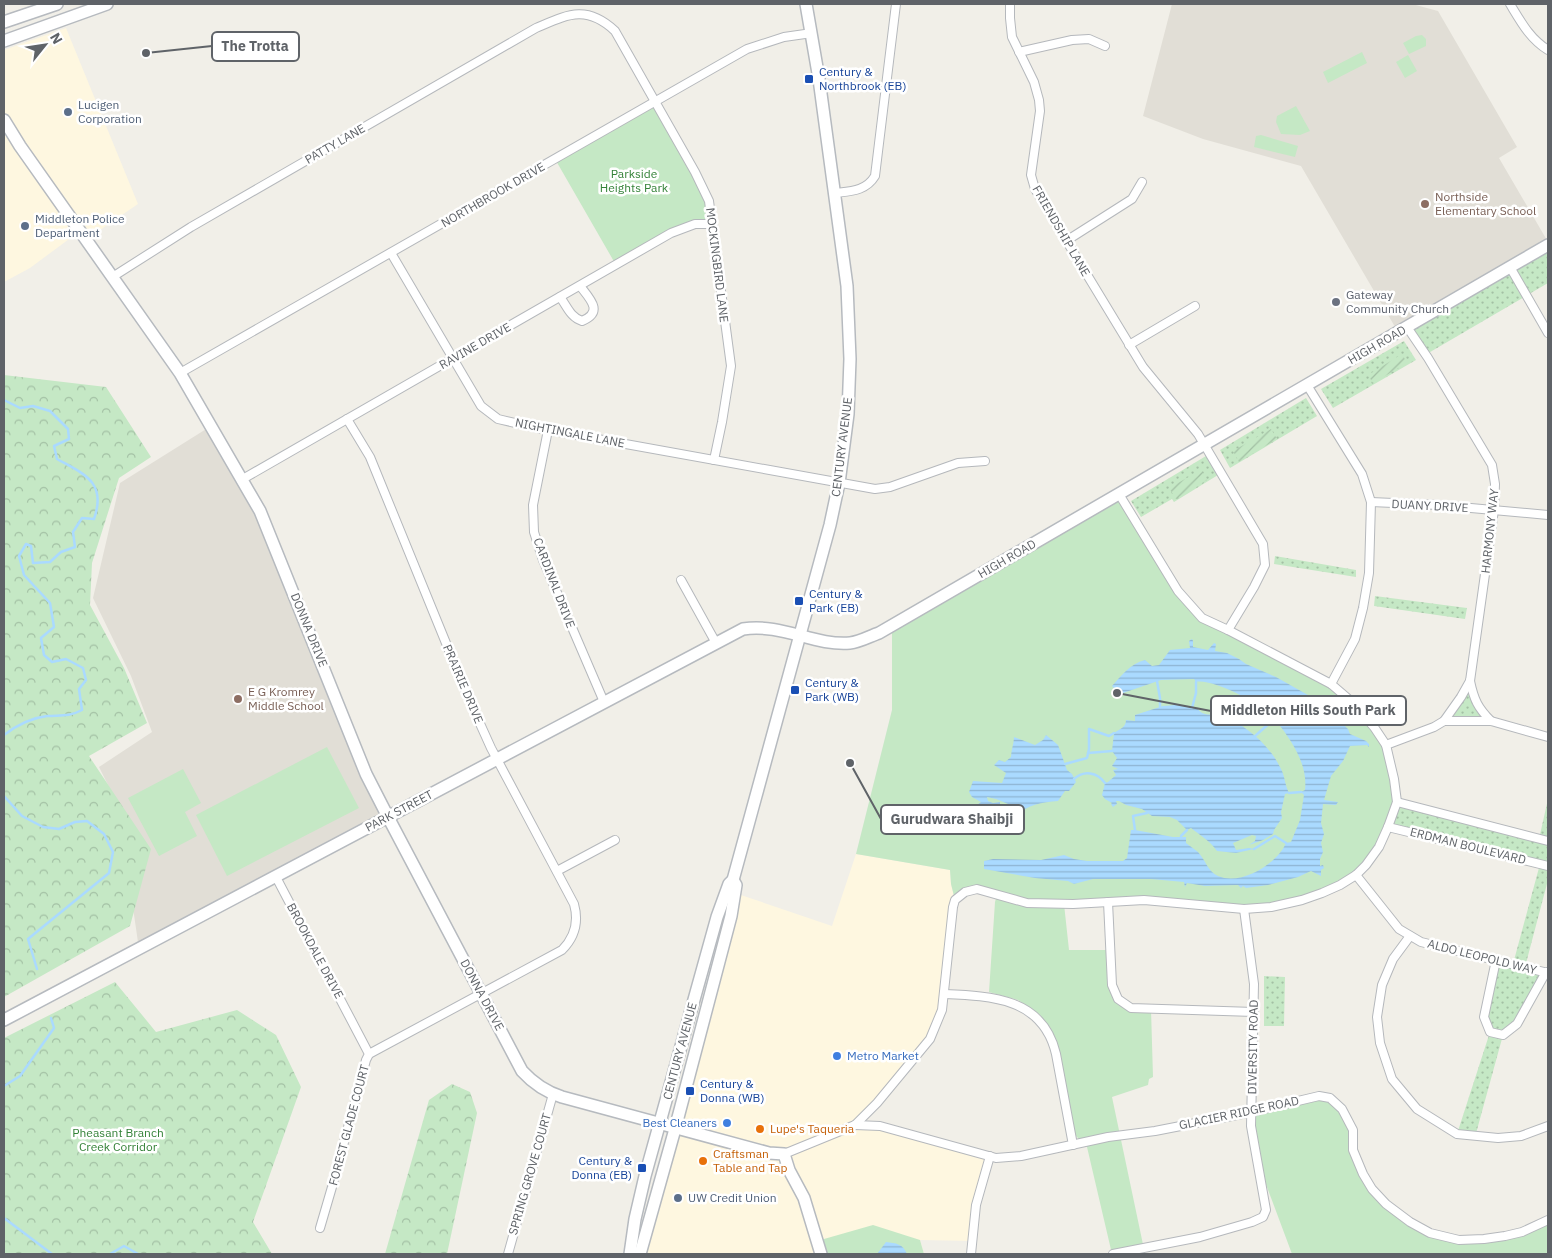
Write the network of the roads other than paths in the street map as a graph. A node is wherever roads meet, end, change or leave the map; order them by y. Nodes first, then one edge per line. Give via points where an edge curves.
1 (57, 4) edge
2 (107, 4) edge
3 (806, 4) edge
4 (896, 4) edge
5 (1010, 4) edge
6 (1510, 4) edge
7 (560, 18) joint
8 (4, 22) edge
9 (812, 33) junction
10 (4, 41) edge
11 (1105, 46) dead end
12 (1548, 50) edge
13 (1019, 52) junction
14 (654, 102) junction
15 (4, 120) edge
16 (1142, 182) dead end
17 (835, 193) junction
18 (713, 224) junction
19 (1066, 241) junction
20 (1548, 245) edge
21 (390, 253) junction
22 (1510, 267) junction
23 (114, 276) junction
24 (580, 286) junction
25 (560, 297) junction
26 (1195, 306) dead end
27 (1407, 327) junction
28 (1548, 333) edge
29 (1130, 344) junction
30 (452, 360) junction
31 (180, 373) junction
32 (1308, 385) junction
33 (347, 419) junction
34 (548, 430) junction
35 (1205, 444) junction
36 (714, 460) junction
37 (985, 461) dead end
38 (242, 480) junction
39 (839, 483) junction
40 (1119, 494) junction
41 (1371, 502) junction
42 (1494, 510) junction
43 (1548, 515) edge
44 (681, 580) dead end
45 (1228, 630) junction
46 (800, 634) junction
47 (716, 643) junction
48 (1470, 682) junction
49 (1331, 684) junction
50 (604, 702) junction
51 (1444, 721) junction
52 (1491, 722) junction
53 (1548, 737) edge
54 (1386, 745) junction
55 (497, 759) junction
56 (1397, 802) junction
57 (388, 817) junction
58 (1388, 827) junction
59 (615, 840) dead end
60 (1548, 841) edge
61 (1548, 866) edge
62 (556, 871) junction
63 (1356, 875) junction
64 (276, 877) junction
65 (733, 880) junction
66 (1108, 902) junction
67 (1244, 909) junction
68 (1410, 936) junction
69 (1496, 960) junction
70 (1547, 972) edge
71 (481, 993) junction
72 (944, 994) junction
73 (1254, 1012) junction
74 (4, 1020) edge
75 (354, 1025) joint
76 (369, 1054) junction
77 (553, 1094) junction
78 (1252, 1112) junction
79 (660, 1124) junction
80 (855, 1125) junction
81 (1548, 1126) edge
82 (675, 1128) junction
83 (1073, 1144) junction
84 (784, 1154) junction
85 (990, 1156) junction
86 (1548, 1220) edge
87 (320, 1228) dead end
88 (508, 1254) edge
89 (630, 1254) edge
90 (640, 1254) edge
91 (821, 1254) edge
92 (971, 1254) edge
93 (1113, 1254) edge

1 - 8 street
2 - 10 street
3 - 9 street, CENTURY AVENUE
4 - 17 street via 875,176 867,186
5 - 13 street, FRIENDSHIP LANE via 1012,37
6 - 12 street via 1536,42
7 - 14 street, MOCKINGBIRD LANE via 582,14 596,18 615,31
7 - 23 street, PATTY LANE via 536,28 191,227
9 - 14 street, NORTHBROOK DRIVE via 747,49
9 - 17 street, CENTURY AVENUE
11 - 13 street via 1089,39 1072,40
13 - 19 street, FRIENDSHIP LANE via 1040,100 1031,175 1033,184
14 - 18 street, MOCKINGBIRD LANE via 708,197
14 - 21 street, NORTHBROOK DRIVE
15 - 23 street, DONNA DRIVE
16 - 19 street via 1132,199
17 - 39 street, CENTURY AVENUE via 848,286 850,329 848,414
18 - 24 street, RAVINE DRIVE via 695,224 671,233
18 - 36 street, MOCKINGBIRD LANE via 730,366
19 - 29 street, FRIENDSHIP LANE
20 - 22 street, HIGH ROAD
21 - 30 street, NIGHTINGALE LANE
21 - 31 street, NORTHBROOK DRIVE
22 - 27 street, HIGH ROAD
22 - 28 street
23 - 31 street, DONNA DRIVE
24 - 25 street, RAVINE DRIVE
24 - 25 street via 594,307 591,316 582,321 571,315
25 - 30 street, RAVINE DRIVE
26 - 29 street
27 - 32 street, HIGH ROAD
27 - 42 street, HARMONY WAY via 1492,465 1496,484
29 - 35 street, FRIENDSHIP LANE via 1143,367
30 - 33 street, RAVINE DRIVE
30 - 34 street, NIGHTINGALE LANE via 481,406 490,414 498,419
31 - 38 street, DONNA DRIVE
32 - 35 street, HIGH ROAD
32 - 41 street via 1362,474
33 - 38 street, RAVINE DRIVE
33 - 55 street, PRAIRIE DRIVE via 370,457 468,697
34 - 36 street, NIGHTINGALE LANE
34 - 50 street, CARDINAL DRIVE via 533,505 534,532
35 - 40 street, HIGH ROAD
35 - 45 street via 1263,544 1265,556 1265,565 1254,587
36 - 39 street, NIGHTINGALE LANE
37 - 39 street, NIGHTINGALE LANE via 958,463 890,487 875,489
38 - 57 street, DONNA DRIVE via 260,511 366,774
39 - 46 street, CENTURY AVENUE
40 - 45 street via 1178,591 1202,618
40 - 46 street, HIGH ROAD via 879,633 851,643 824,641
41 - 42 street, DUANY DRIVE
41 - 49 street via 1369,572 1363,608 1355,639
42 - 43 street, DUANY DRIVE
42 - 48 street, HARMONY WAY
44 - 47 street
45 - 49 street
46 - 47 street, PARK STREET via 757,627 743,629
46 - 65 street, CENTURY AVENUE
47 - 50 street, PARK STREET
48 - 51 street, HARMONY WAY
48 - 52 street via 1480,711
49 - 54 street via 1374,727
50 - 55 street, PARK STREET
51 - 52 street
51 - 54 street
52 - 53 street
54 - 56 street
55 - 57 street, PARK STREET
55 - 62 street, PRAIRIE DRIVE
56 - 58 street
56 - 60 street, ERDMAN BOULEVARD
57 - 64 street, PARK STREET
57 - 71 street, DONNA DRIVE
58 - 61 street, ERDMAN BOULEVARD
58 - 63 street via 1366,865
59 - 62 street
62 - 71 street, PRAIRIE DRIVE via 576,910 572,938 556,953
63 - 67 street via 1302,900
63 - 68 street, ALDO LEOPOLD WAY via 1399,929
64 - 74 street, PARK STREET
64 - 75 street, BROOKDALE DRIVE
65 - 79 street, CENTURY AVENUE via 717,917
65 - 82 street, CENTURY AVENUE via 736,885 731,916
66 - 67 street via 1144,900
66 - 72 street via 1027,903 977,889 965,892 955,900 953,907
66 - 73 street via 1112,985 1118,999 1132,1008
67 - 73 street, DIVERSITY ROAD via 1254,984
68 - 69 street, ALDO LEOPOLD WAY via 1421,942
68 - 81 street via 1393,959 1382,985 1377,1017 1380,1044 1392,1079 1417,1109 1457,1134 1498,1138 1521,1136
69 - 70 street, ALDO LEOPOLD WAY
69 - 70 street via 1484,1017 1490,1032 1503,1035 1517,1024
71 - 76 street
71 - 77 street, DONNA DRIVE via 522,1070
72 - 80 street via 942,1010 930,1039
72 - 83 street via 1014,1003 1036,1016 1052,1040
73 - 78 street, DIVERSITY ROAD
75 - 76 street, FOREST GLADE COURT
76 - 87 street, FOREST GLADE COURT
77 - 79 street, DONNA DRIVE
77 - 88 street, SPRING GROVE COURT
78 - 83 street, GLACIER RIDGE ROAD
78 - 86 street, GLACIER RIDGE ROAD via 1318,1096 1330,1098 1347,1118 1352,1130 1353,1150 1372,1189 1386,1204 1430,1233 1459,1240 1484,1240 1522,1232
78 - 93 street, DIVERSITY ROAD via 1266,1210 1263,1217 1200,1237
79 - 82 street, DONNA DRIVE
79 - 89 street, CENTURY AVENUE via 639,1203
80 - 84 street
80 - 85 street, GLACIER RIDGE ROAD via 880,1126
82 - 84 street, DONNA DRIVE via 769,1153
82 - 90 street, CENTURY AVENUE
83 - 85 street, GLACIER RIDGE ROAD via 1021,1156
84 - 91 street via 804,1198
85 - 92 street via 976,1205

